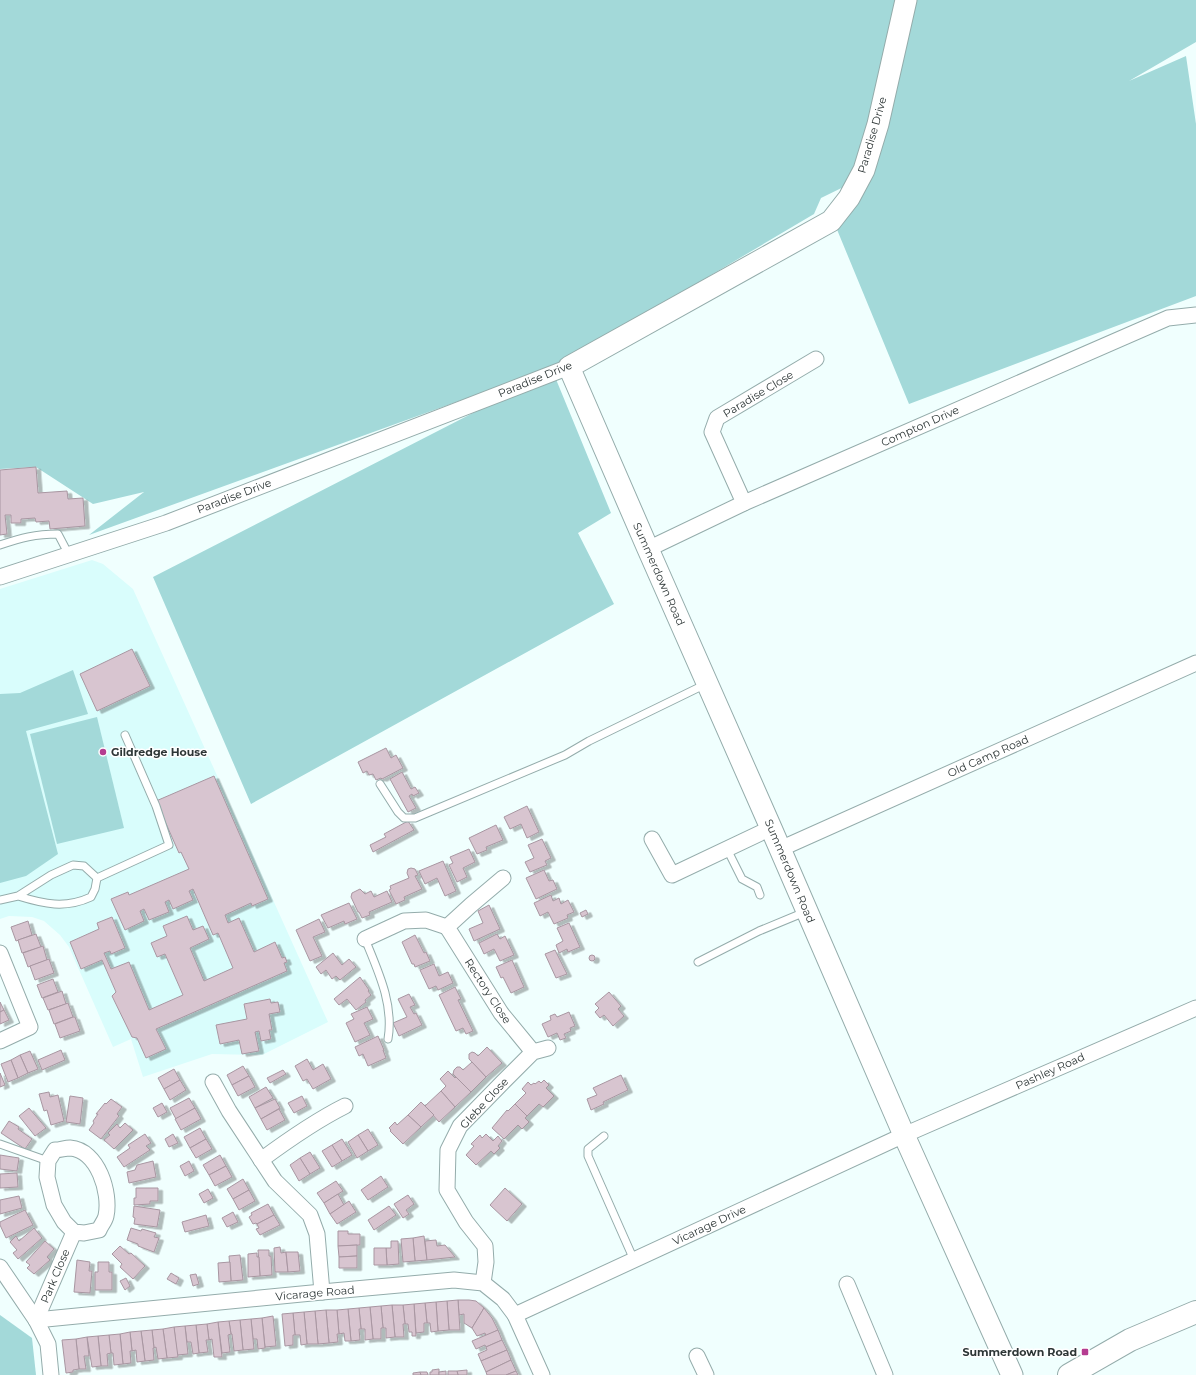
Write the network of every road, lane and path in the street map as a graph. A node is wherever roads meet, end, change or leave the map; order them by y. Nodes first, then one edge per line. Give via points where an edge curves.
1 (906, 0) edge
2 (1196, 315) edge
3 (816, 359) dead end
4 (569, 367) junction
5 (744, 503) junction
6 (0, 545) edge
7 (648, 549) junction
8 (70, 555) junction
9 (0, 577) edge
10 (1196, 663) edge
11 (708, 683) junction
12 (125, 735) dead end
13 (380, 784) dead end
14 (771, 828) junction
15 (652, 839) dead end
16 (727, 849) junction
17 (780, 849) junction
18 (97, 878) junction
19 (503, 878) dead end
20 (760, 895) dead end
21 (18, 896) junction
22 (0, 900) edge
23 (807, 911) junction
24 (447, 927) junction
25 (365, 939) joint
26 (0, 953) edge
27 (698, 962) dead end
28 (1196, 1008) edge
29 (388, 1039) dead end
30 (0, 1041) edge
31 (541, 1050) joint
32 (213, 1082) dead end
33 (345, 1106) dead end
34 (904, 1135) junction
35 (604, 1136) dead end
36 (0, 1144) edge
37 (48, 1160) junction
38 (261, 1160) junction
39 (74, 1232) junction
40 (634, 1260) junction
41 (0, 1267) edge
42 (483, 1283) junction
43 (847, 1284) dead end
44 (322, 1292) junction
45 (1196, 1312) edge
46 (515, 1315) junction
47 (36, 1320) junction
48 (697, 1356) dead end
49 (51, 1375) edge
50 (542, 1375) edge
51 (706, 1375) edge
52 (885, 1375) edge
53 (1012, 1375) edge
54 (1069, 1375) edge

1 - 4 street, Paradise Drive via 878,124 864,170 849,198 831,221
2 - 5 street, Compton Drive via 1168,318
3 - 5 street, Paradise Close via 717,418 712,432
4 - 7 street, Summerdown Road
4 - 8 street, Paradise Drive via 166,523
5 - 7 street, Compton Drive
6 - 8 lane via 41,534 58,534
7 - 11 street, Summerdown Road
8 - 9 street, Paradise Drive
10 - 17 street, Old Camp Road
11 - 13 lane via 565,755 415,818 404,818
11 - 14 street, Summerdown Road
12 - 18 lane via 156,806 169,845
14 - 16 street
14 - 17 street, Summerdown Road
15 - 16 street via 672,875
16 - 20 lane via 742,879 757,886
17 - 23 street, Summerdown Road
18 - 21 lane via 84,866 73,865 51,875
18 - 21 lane via 91,897 73,904 41,903
19 - 24 street
21 - 22 lane
23 - 27 lane via 759,931
23 - 34 street, Summerdown Road
24 - 25 street via 426,920 404,921
24 - 31 street, Rectory Close via 501,1013
25 - 29 lane via 384,989 390,1027
26 - 30 street via 30,1027
28 - 34 street, Pashley Road
31 - 42 street, Glebe Close via 502,1083 460,1126 448,1150 446,1190 485,1246
32 - 38 street via 223,1114
33 - 38 street via 305,1128
34 - 40 street, Vicarage Drive
34 - 53 street, Summerdown Road
35 - 40 lane via 588,1149 588,1156
36 - 37 lane
37 - 39 street via 47,1178 54,1205 64,1222
37 - 39 street via 55,1150 70,1148 84,1153 102,1177 107,1199 106,1217 99,1230 84,1234
38 - 44 street via 275,1182 310,1215 317,1234
39 - 47 street, Park Close
40 - 46 street, Vicarage Drive
41 - 47 street
42 - 44 street, Vicarage Road via 454,1280
42 - 46 street via 504,1299
43 - 52 street
44 - 47 street, Vicarage Road
45 - 54 main road via 1130,1340
46 - 50 street
47 - 49 street via 48,1344
48 - 51 street

